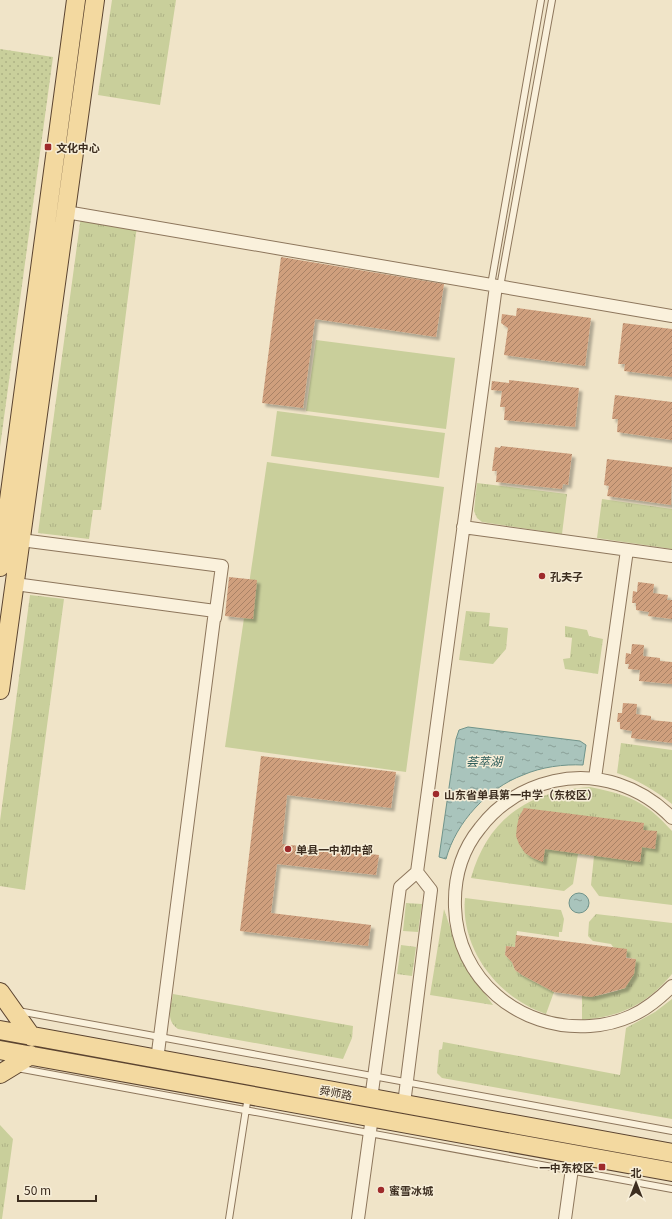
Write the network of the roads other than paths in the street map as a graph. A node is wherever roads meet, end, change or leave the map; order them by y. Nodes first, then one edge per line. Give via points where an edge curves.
1 (76, 0) edge
2 (95, 0) edge
3 (542, 0) edge
4 (552, 0) edge
5 (66, 212) junction
6 (496, 286) junction
7 (672, 316) edge
8 (463, 527) junction
9 (21, 540) junction
10 (627, 550) junction
11 (672, 556) edge
12 (0, 567) edge
13 (15, 584) junction
14 (214, 618) junction
15 (0, 690) edge
16 (595, 778) junction
17 (672, 818) edge
18 (417, 872) junction
19 (672, 986) edge
20 (0, 992) edge
21 (9, 1010) junction
22 (0, 1030) edge
23 (32, 1037) junction
24 (0, 1050) edge
25 (31, 1055) junction
26 (157, 1060) junction
27 (4, 1069) edge
28 (407, 1082) junction
29 (248, 1095) junction
30 (371, 1099) junction
31 (404, 1104) junction
32 (372, 1117) junction
33 (672, 1131) edge
34 (672, 1153) edge
35 (574, 1154) junction
36 (672, 1172) edge
37 (672, 1189) edge
38 (229, 1219) edge
39 (358, 1219) edge
40 (565, 1219) edge

1 - 12 main road
2 - 5 main road
3 - 6 lane
4 - 6 lane
5 - 6 street
5 - 9 main road
6 - 7 street
6 - 8 street
8 - 10 street
8 - 18 street
9 - 13 main road
9 - 14 street via 222,566
10 - 11 street
10 - 16 street
13 - 14 street via 215,611
13 - 15 main road
14 - 26 street
16 - 17 street via 619,784 642,794
16 - 19 street via 566,778 538,784 512,797 489,815 472,838 460,864 454,892 455,921 463,948 477,974 496,995 519,1012 546,1023 574,1027 603,1025 631,1016 655,1002
18 - 28 street via 431,890
18 - 30 street via 400,887
20 - 21 main road
21 - 23 main road
21 - 28 lane
22 - 23 main road, 舜师路
23 - 26 main road, 舜师路
24 - 25 main road, 舜师路
25 - 27 main road
25 - 29 main road, 舜师路
26 - 30 main road, 舜师路
27 - 37 lane
28 - 31 street
28 - 33 lane
29 - 32 main road, 舜师路
29 - 38 lane
30 - 31 main road, 舜师路
31 - 34 main road, 舜师路
32 - 35 main road, 舜师路
32 - 39 street
35 - 36 main road, 舜师路
35 - 40 street

